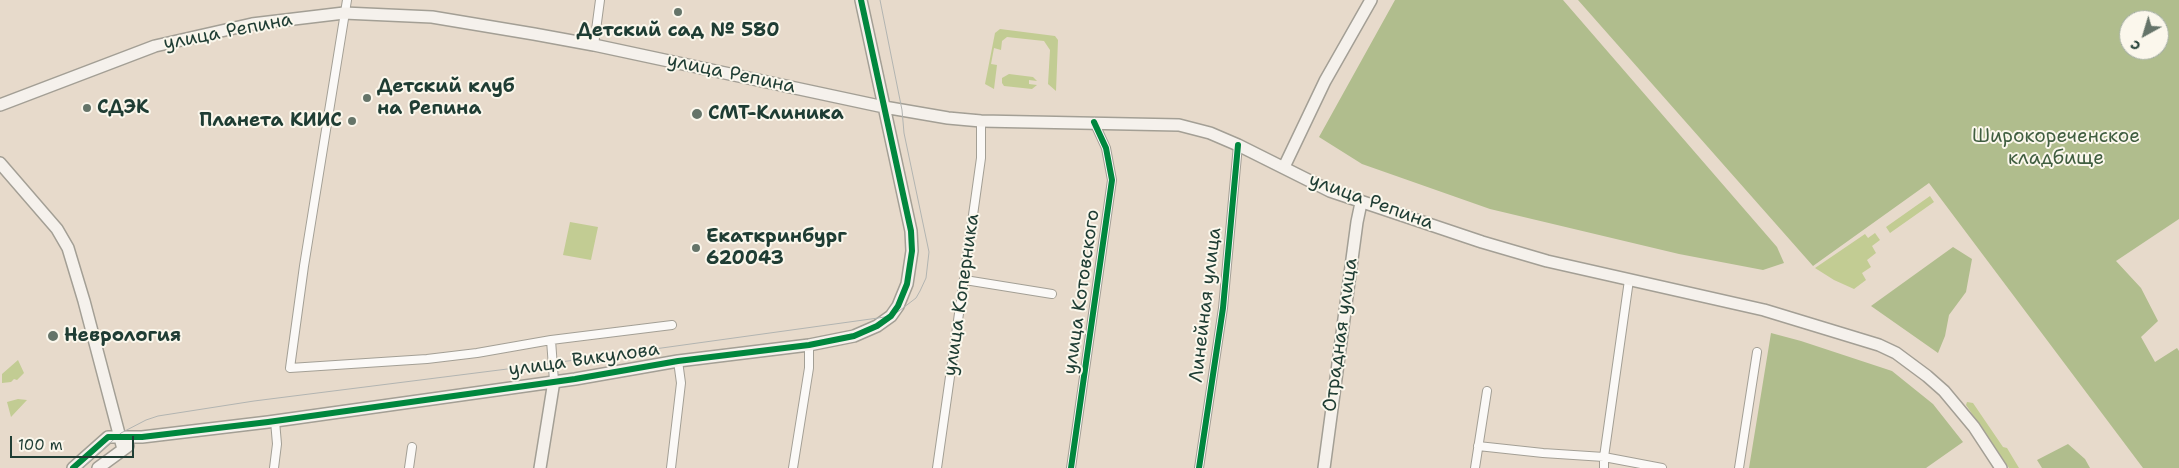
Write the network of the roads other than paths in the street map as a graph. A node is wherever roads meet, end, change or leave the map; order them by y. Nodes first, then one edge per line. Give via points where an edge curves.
1 (347, 0) edge
2 (600, 0) edge
3 (862, 0) edge
4 (1371, 0) edge
5 (344, 13) junction
6 (594, 45) junction
7 (0, 105) edge
8 (884, 107) junction
9 (981, 121) junction
10 (1094, 122) junction
11 (1238, 145) junction
12 (0, 163) edge
13 (1284, 167) junction
14 (1361, 203) junction
15 (965, 280) junction
16 (1630, 280) junction
17 (1052, 294) dead end
18 (672, 325) dead end
19 (551, 340) junction
20 (809, 345) junction
21 (1757, 352) dead end
22 (678, 361) junction
23 (554, 381) junction
24 (1487, 391) dead end
25 (276, 420) junction
26 (120, 437) junction
27 (142, 437) junction
28 (1478, 446) junction
29 (412, 447) dead end
30 (123, 449) junction
31 (1604, 457) junction
32 (73, 468) edge
33 (98, 468) edge
34 (274, 468) edge
35 (409, 468) edge
36 (540, 468) edge
37 (671, 468) edge
38 (793, 468) edge
39 (937, 468) edge
40 (1071, 468) edge
41 (1199, 468) edge
42 (1324, 468) edge
43 (1475, 468) edge
44 (1604, 468) edge
45 (1662, 468) edge
46 (1739, 468) edge
47 (2001, 468) edge

1 - 5 street
2 - 6 street
3 - 8 main road, улица Викулова
4 - 13 main road via 1325,82
5 - 6 main road, улица Репина via 432,16
5 - 7 main road, улица Репина via 252,24 156,46
5 - 19 street via 290,368 477,354
6 - 8 main road, улица Репина
8 - 9 main road, улица Репина
8 - 20 main road, улица Викулова via 911,231 907,284 898,306 878,326 854,336
9 - 10 main road, улица Репина
9 - 15 street, улица Коперника via 981,158
10 - 11 main road, улица Репина via 1179,125
10 - 40 street, улица Котовского via 1106,148 1112,180
11 - 13 main road, улица Репина
11 - 41 street, Линейная улица via 1223,308
12 - 26 main road via 68,248
13 - 14 main road, улица Репина
14 - 16 main road, улица Репина via 1547,261
14 - 42 main road, Отрадная улица
15 - 17 street
15 - 39 street, улица Коперника
16 - 31 street
16 - 47 main road, улица Репина via 1764,310 1896,353 1944,392 1974,427
18 - 19 street
19 - 23 street
20 - 22 main road, улица Викулова
20 - 38 street via 809,368
21 - 46 street
22 - 23 main road, улица Викулова
22 - 37 street via 681,383
23 - 25 main road, улица Викулова
23 - 36 main road
24 - 28 street
25 - 27 main road, улица Викулова
25 - 34 street
26 - 27 main road, улица Викулова
26 - 30 main road
26 - 32 main road, улица Викулова via 108,438
27 - 30 main road, улица Викулова
28 - 31 street
28 - 43 street
29 - 35 street
30 - 33 main road, улица Викулова
31 - 44 street
31 - 45 street

